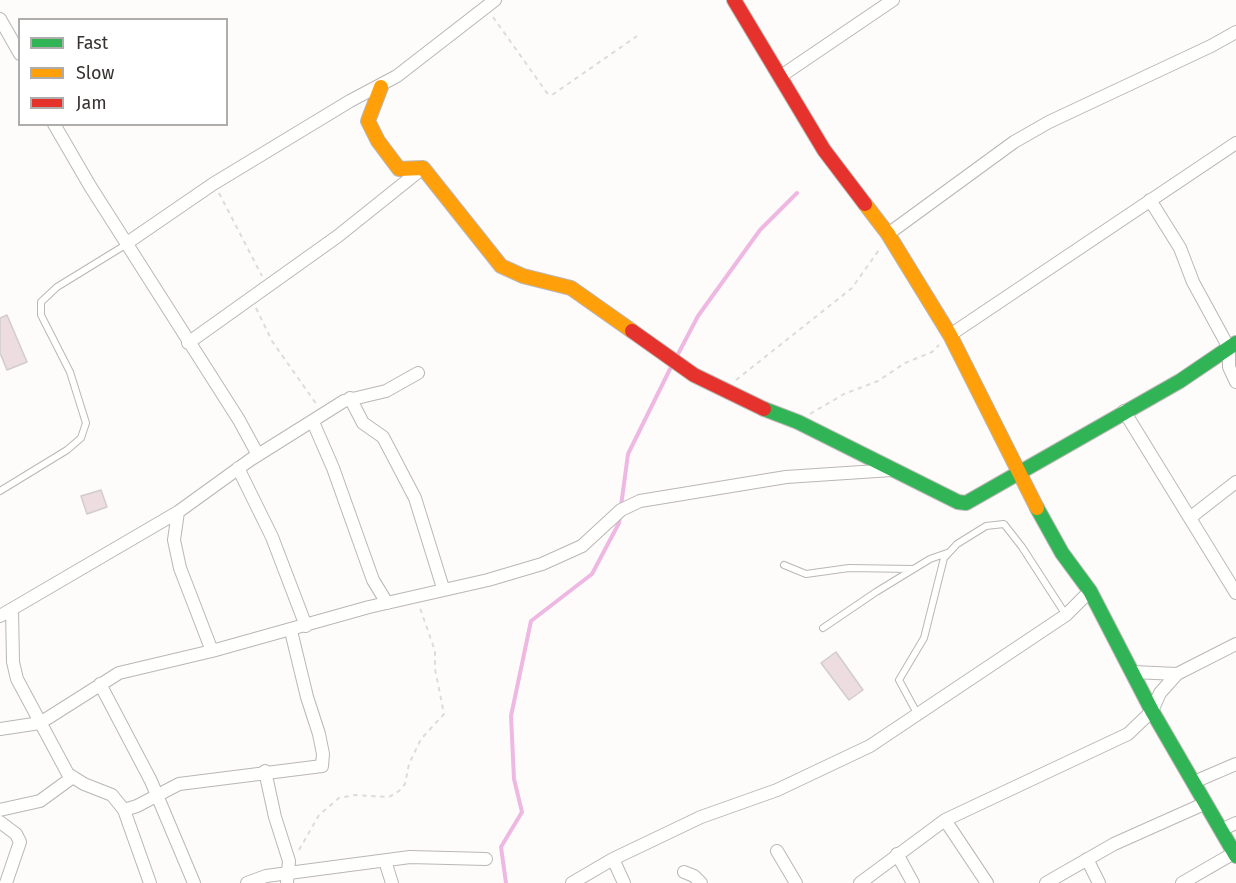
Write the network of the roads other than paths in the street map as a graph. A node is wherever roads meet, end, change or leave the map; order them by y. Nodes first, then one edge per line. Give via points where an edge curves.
1 (734, 0) edge
2 (893, 0) edge
3 (491, 4) edge
4 (0, 19) edge
5 (1236, 32) edge
6 (18, 50) edge
7 (781, 76) junction
8 (381, 87) junction
9 (55, 126) edge
10 (1236, 142) edge
11 (423, 168) junction
12 (1150, 200) junction
13 (888, 234) junction
14 (128, 243) junction
15 (950, 335) junction
16 (188, 343) junction
17 (1232, 346) edge
18 (418, 373) dead end
19 (1236, 382) edge
20 (350, 398) junction
21 (1124, 411) junction
22 (318, 418) junction
23 (258, 455) junction
24 (238, 468) junction
25 (896, 470) junction
26 (1020, 473) junction
27 (1236, 482) edge
28 (0, 491) edge
29 (178, 512) junction
30 (1191, 518) junction
31 (947, 553) junction
32 (784, 565) dead end
33 (913, 569) junction
34 (443, 588) junction
35 (1090, 591) junction
36 (1236, 593) edge
37 (387, 603) junction
38 (12, 609) junction
39 (1066, 615) junction
40 (0, 616) edge
41 (306, 626) junction
42 (823, 628) dead end
43 (291, 631) junction
44 (1236, 644) edge
45 (212, 651) junction
46 (1133, 672) junction
47 (1177, 674) junction
48 (100, 684) junction
49 (1152, 711) junction
50 (919, 716) junction
51 (40, 723) junction
52 (0, 729) edge
53 (1236, 764) edge
54 (266, 771) junction
55 (73, 777) junction
56 (1194, 782) junction
57 (158, 796) junction
58 (1206, 803) junction
59 (0, 810) edge
60 (124, 810) junction
61 (945, 820) junction
62 (0, 822) edge
63 (1236, 823) edge
64 (1221, 830) junction
65 (777, 851) dead end
66 (897, 854) junction
67 (1235, 854) edge
68 (486, 859) dead end
69 (613, 859) junction
70 (1087, 859) junction
71 (386, 861) junction
72 (684, 872) dead end
73 (288, 875) edge
74 (6, 883) edge
75 (150, 883) edge
76 (194, 883) edge
77 (247, 883) edge
78 (392, 883) edge
79 (572, 883) edge
80 (624, 883) edge
81 (701, 883) edge
82 (796, 883) edge
83 (860, 883) edge
84 (913, 883) edge
85 (987, 883) edge
86 (1046, 883) edge
87 (1099, 883) edge
88 (1182, 883) edge

1 - 7 street
2 - 7 street
3 - 8 street
4 - 6 street
5 - 13 street via 1023,137
7 - 13 street via 824,150
8 - 11 street via 370,111 369,126 399,169
8 - 14 street via 213,183
9 - 14 street
10 - 12 street
11 - 16 street via 338,236
11 - 25 street via 501,266 571,288 674,363
12 - 15 street
12 - 17 street via 1180,248 1198,293
13 - 15 street
14 - 16 street
14 - 28 lane via 57,286 41,302 41,315 70,372 86,423 81,438 67,450
15 - 26 street
16 - 23 street
17 - 19 street via 1229,367
17 - 21 street via 1180,381
18 - 20 street via 387,391
20 - 22 street
20 - 34 street via 363,423 383,437 415,498
21 - 26 street
21 - 30 street
22 - 23 street
22 - 37 street via 373,579
23 - 24 street
24 - 29 street
24 - 41 street via 272,537
25 - 26 street via 966,503
25 - 34 street via 786,477 640,501 621,510 566,556 521,572
26 - 35 street via 1062,553
27 - 30 street
29 - 38 street
29 - 45 street via 174,540 180,568
30 - 36 street
31 - 33 lane
31 - 39 lane via 976,532 1004,524
31 - 50 lane via 924,638 899,680
32 - 33 lane via 806,574 849,568
33 - 42 lane
34 - 37 street
35 - 39 street
35 - 46 street
37 - 41 street
38 - 40 street
38 - 51 street via 14,671
39 - 50 street
41 - 43 street
43 - 45 street
43 - 54 street via 324,762 318,768
44 - 47 street
45 - 48 street via 119,673
46 - 47 street
46 - 49 street
47 - 49 street via 1160,693
48 - 51 street
48 - 57 street
49 - 56 street
49 - 61 street via 1115,742
50 - 69 street via 842,761 747,802 701,817
51 - 52 street
51 - 55 street via 57,757
53 - 56 street
54 - 57 street via 179,784
54 - 73 street via 289,861
55 - 59 street via 40,801
55 - 60 street via 110,794
56 - 58 street
57 - 60 street
57 - 76 street
58 - 64 street
58 - 70 street
60 - 75 street
61 - 66 street
61 - 85 street
62 - 74 street via 20,842
63 - 64 street
64 - 67 street
65 - 82 street
66 - 83 street
66 - 84 street
67 - 88 street
68 - 71 street
69 - 79 street
69 - 80 street
70 - 86 street
70 - 87 street
71 - 73 street
71 - 78 street
72 - 81 street
73 - 77 street

